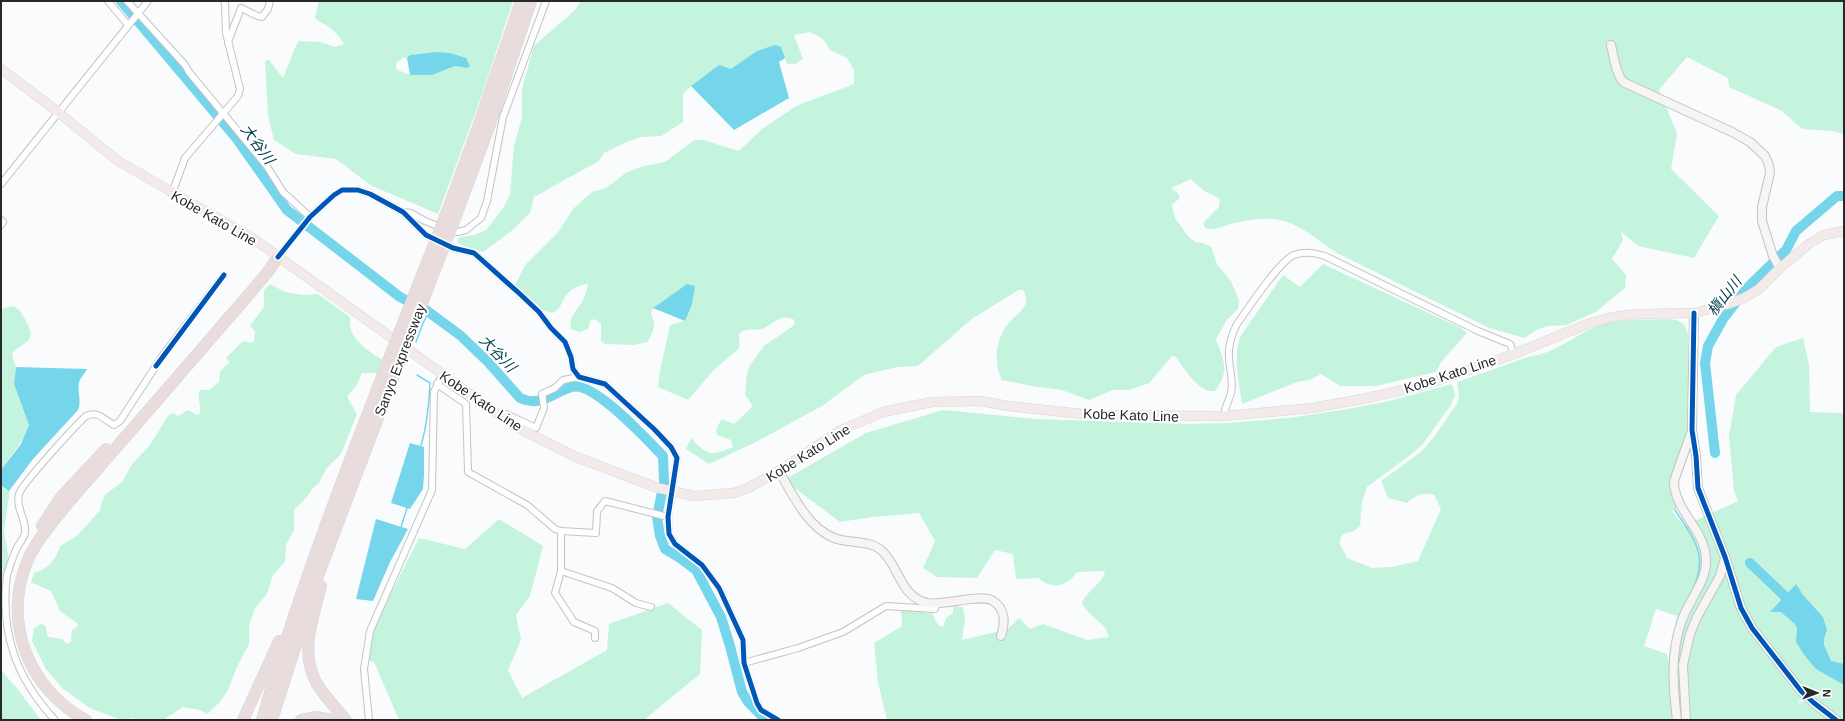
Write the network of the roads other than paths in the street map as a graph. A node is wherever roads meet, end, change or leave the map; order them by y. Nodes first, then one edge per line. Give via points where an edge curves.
1 (108, 1) edge
2 (127, 1) edge
3 (148, 1) edge
4 (224, 1) edge
5 (270, 1) edge
6 (521, 1) edge
7 (531, 1) edge
8 (546, 1) edge
9 (138, 13) junction
10 (128, 24) junction
11 (228, 42) junction
12 (1611, 45) dead end
13 (1, 69) edge
14 (58, 112) junction
15 (223, 113) junction
16 (1, 184) edge
17 (170, 192) junction
18 (452, 211) junction
19 (404, 212) junction
20 (309, 219) junction
21 (1, 220) edge
22 (1, 225) edge
23 (1844, 231) edge
24 (278, 257) junction
25 (1777, 262) junction
26 (224, 275) dead end
27 (1694, 313) junction
28 (1514, 354) junction
29 (442, 375) junction
30 (388, 376) junction
31 (578, 377) junction
32 (438, 384) junction
33 (1224, 416) junction
34 (503, 418) junction
35 (1692, 430) junction
36 (779, 471) junction
37 (353, 478) junction
38 (340, 486) junction
39 (666, 490) junction
40 (666, 517) junction
41 (561, 531) junction
42 (1725, 557) junction
43 (561, 571) junction
44 (937, 603) junction
45 (651, 607) dead end
46 (1001, 636) dead end
47 (595, 638) dead end
48 (744, 663) junction
49 (55, 720) edge
50 (73, 720) edge
51 (86, 720) edge
52 (242, 720) edge
53 (262, 720) edge
54 (272, 720) edge
55 (301, 720) edge
56 (332, 720) edge
57 (346, 720) edge
58 (369, 720) edge
59 (778, 720) edge
60 (1677, 720) edge
61 (1686, 720) edge
62 (1836, 720) edge

1 - 10 street
2 - 9 street
3 - 9 street
4 - 11 street
5 - 11 street via 262,17 241,8
6 - 18 highway, Sanyo Expressway
7 - 18 highway, Sanyo Expressway via 489,127
8 - 19 street via 503,117 487,201 481,218 466,230 457,232
9 - 10 street
9 - 15 street via 185,64
10 - 14 street
11 - 15 street via 240,89 238,96
12 - 25 street via 1623,82 1732,132 1750,142 1765,156 1770,172 1762,207 1762,221
13 - 14 main road, Kobe Kato Line
14 - 16 street
14 - 17 main road, Kobe Kato Line via 118,162
15 - 17 street via 185,158 174,188
15 - 20 street via 266,165 283,192
17 - 24 main road, Kobe Kato Line via 238,229
18 - 30 highway, Sanyo Expressway, bridge
19 - 20 street via 370,194 342,190
19 - 31 street via 426,235 453,248 474,253 540,312 565,342
20 - 24 street
21 - 22 street
23 - 25 main road, Kobe Kato Line via 1824,236
24 - 29 main road, Kobe Kato Line
24 - 50 highway via 236,299 113,442 61,498 23,557 13,599 13,622 18,647 26,668 42,692 56,708
24 - 51 highway via 251,292 63,509 37,543 27,562 17,610 19,630 26,654 36,674 50,692 68,709
25 - 27 main road, Kobe Kato Line via 1759,289 1728,304
26 - 49 street via 162,356 120,421 114,425 98,414 86,416 19,494 18,503 25,533 7,576 3,604 4,631 16,668
27 - 28 main road, Kobe Kato Line via 1613,317 1590,323
27 - 35 street
28 - 33 main road, Kobe Kato Line via 1420,386 1367,398 1313,408
28 - 33 street via 1510,344 1478,331 1325,256 1305,252 1293,255 1283,263 1232,334 1229,346 1231,394
29 - 32 street
29 - 34 main road, Kobe Kato Line
30 - 37 highway, Sanyo Expressway
30 - 38 highway, Sanyo Expressway
31 - 34 street via 563,380 555,388 542,394 544,408 536,428 506,414
31 - 39 street via 605,384 671,447 677,458
32 - 41 street via 466,404 468,472 527,505 555,529
32 - 58 street via 434,392 432,490 370,631 364,669
33 - 36 main road, Kobe Kato Line via 1091,415 980,401 932,402 883,412 841,430
34 - 39 main road, Kobe Kato Line via 576,457
35 - 42 street via 1698,488
35 - 60 street via 1674,487 1680,503 1702,539 1706,560 1705,572 1682,620 1677,637 1673,670
36 - 39 main road, Kobe Kato Line via 734,494 694,496
36 - 44 street via 800,506 819,529 835,538 868,543 880,550 909,592 920,600
37 - 54 highway, Sanyo Expressway via 303,619
37 - 57 highway via 323,579 308,646 309,663 315,681
38 - 52 highway via 311,553 273,655
38 - 53 highway, Sanyo Expressway via 293,616
39 - 40 street
40 - 41 street via 606,501 597,511 596,533
40 - 48 street via 669,534 675,544 702,565 719,588 743,640
41 - 43 street
42 - 61 street via 1720,576 1696,617 1690,634 1683,665
42 - 62 street via 1741,608 1752,628 1801,691
43 - 45 street via 612,588 636,603
43 - 47 street via 555,593 572,620 595,631
44 - 46 street via 982,598 993,600 1002,611 1005,624
44 - 48 street via 935,609 886,606 843,632
48 - 59 street via 761,710
55 - 56 highway via 316,716

